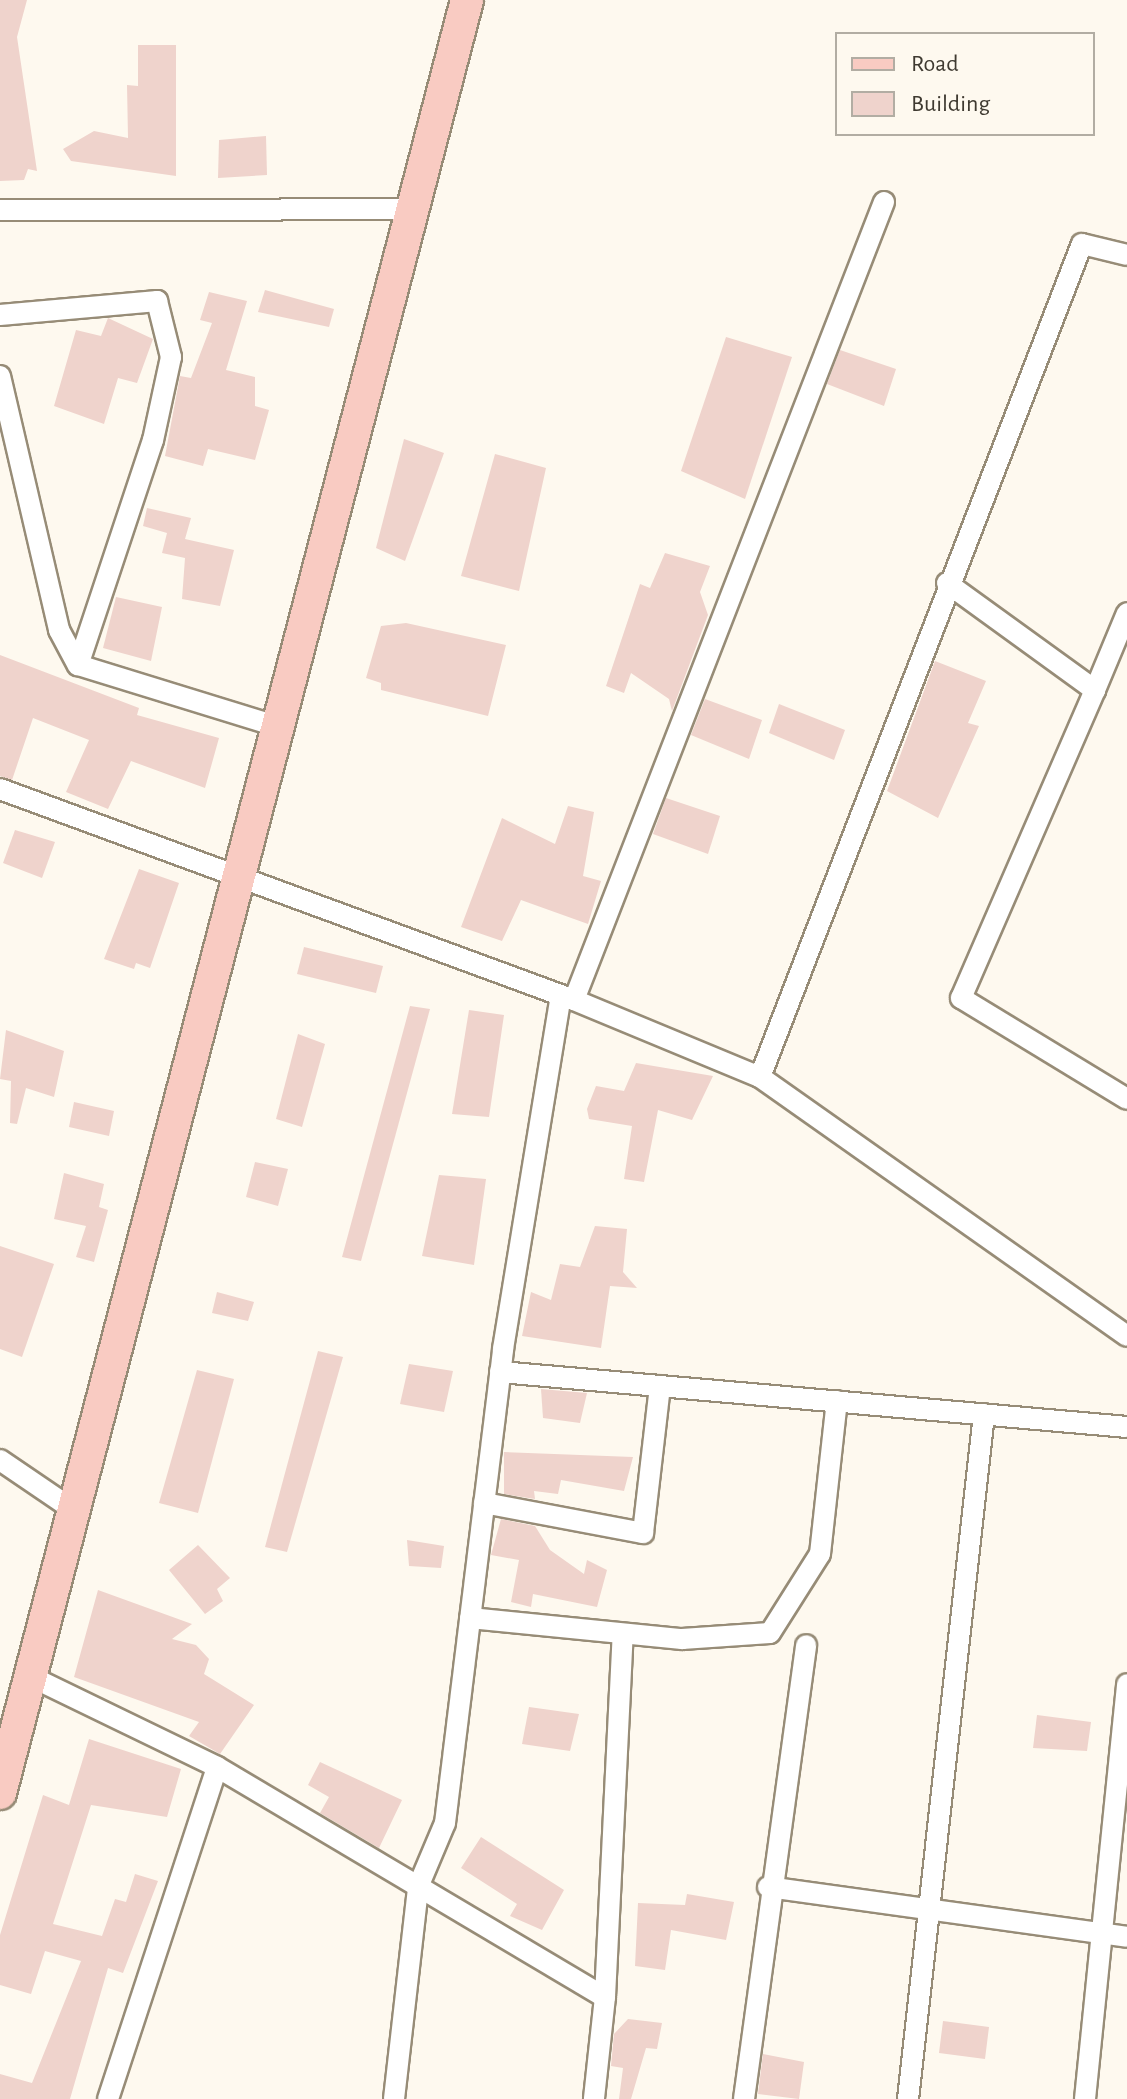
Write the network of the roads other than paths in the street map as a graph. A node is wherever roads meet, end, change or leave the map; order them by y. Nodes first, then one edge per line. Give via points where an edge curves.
1 (467, 0) edge
2 (884, 202) dead end
3 (413, 209) junction
4 (0, 210) edge
5 (1127, 255) edge
6 (0, 315) edge
7 (0, 376) edge
8 (947, 583) junction
9 (1127, 613) edge
10 (78, 665) junction
11 (1095, 690) junction
12 (279, 727) junction
13 (0, 789) edge
14 (242, 884) junction
15 (568, 998) junction
16 (760, 1077) junction
17 (1127, 1099) edge
18 (1127, 1336) edge
19 (500, 1372) junction
20 (660, 1386) junction
21 (837, 1401) junction
22 (984, 1414) junction
23 (1127, 1427) edge
24 (0, 1460) edge
25 (484, 1503) junction
26 (78, 1513) junction
27 (470, 1618) junction
28 (623, 1634) junction
29 (806, 1645) dead end
30 (34, 1678) junction
31 (1127, 1684) edge
32 (217, 1767) junction
33 (0, 1793) edge
34 (418, 1887) junction
35 (768, 1887) junction
36 (929, 1909) junction
37 (1102, 1933) junction
38 (1127, 1937) edge
39 (605, 1997) junction
40 (108, 2099) edge
41 (394, 2099) edge
42 (594, 2099) edge
43 (744, 2099) edge
44 (908, 2099) edge
45 (1085, 2099) edge

1 - 3 main road
2 - 15 street
3 - 4 street
3 - 12 main road
5 - 8 street via 1082,244
6 - 10 street via 157,301 171,357 153,440
7 - 10 street via 59,630
8 - 11 street
8 - 16 street
9 - 11 street
10 - 12 street
11 - 17 street via 961,998
12 - 14 main road
13 - 14 street
14 - 15 street
14 - 26 main road
15 - 16 street
15 - 19 street
16 - 18 street
19 - 20 street
19 - 25 street
20 - 21 street
20 - 25 street via 643,1533
21 - 22 street
21 - 28 street via 820,1554 770,1633 682,1639
22 - 23 street
22 - 36 street
24 - 26 street
25 - 27 street
26 - 30 main road
27 - 28 street
27 - 34 street via 445,1823
28 - 39 street
29 - 35 street
30 - 32 street
30 - 33 main road
31 - 37 street
32 - 34 street
32 - 40 street
34 - 39 street
34 - 41 street
35 - 36 street
35 - 43 street
36 - 37 street
36 - 44 street
37 - 38 street
37 - 45 street
39 - 42 street

